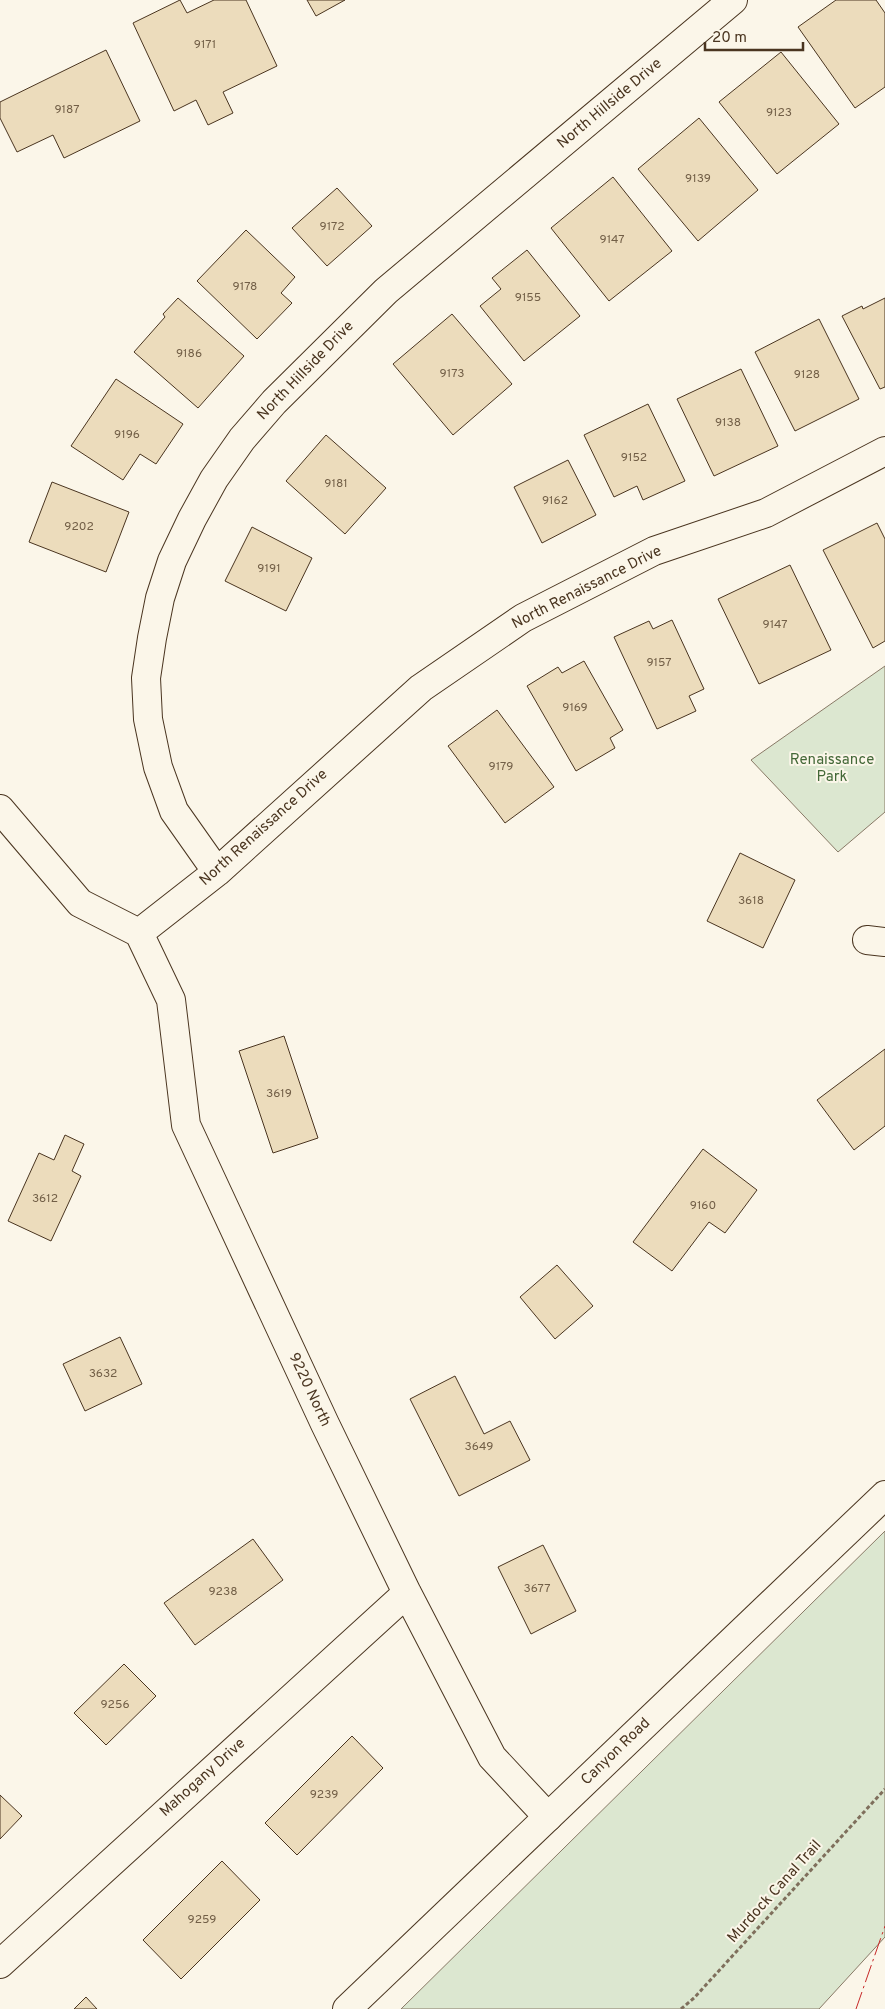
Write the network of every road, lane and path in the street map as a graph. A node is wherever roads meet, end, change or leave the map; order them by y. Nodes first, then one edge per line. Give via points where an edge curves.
1 (733, 0) edge
2 (885, 451) edge
3 (0, 809) edge
4 (217, 872) junction
5 (139, 933) junction
6 (885, 1495) edge
7 (407, 1592) junction
8 (885, 1789) edge
9 (548, 1817) junction
10 (0, 1964) edge
11 (347, 2009) edge
12 (681, 2009) edge

1 - 4 street, North Hillside Drive via 386,290 274,402 214,479 172,561 160,598 146,678 148,719 158,767 174,811
2 - 4 street, North Renaissance Drive via 766,512 654,552 523,618 421,688
3 - 5 street via 80,903
4 - 5 street, North Renaissance Drive
5 - 7 street, 9220 North via 171,1000 186,1124 324,1424
6 - 9 street, Canyon Road
7 - 9 street, 9220 North via 492,1757
7 - 10 street, Mahogany Drive
8 - 12 path, Murdock Canal Trail
9 - 11 street, Canyon Road

